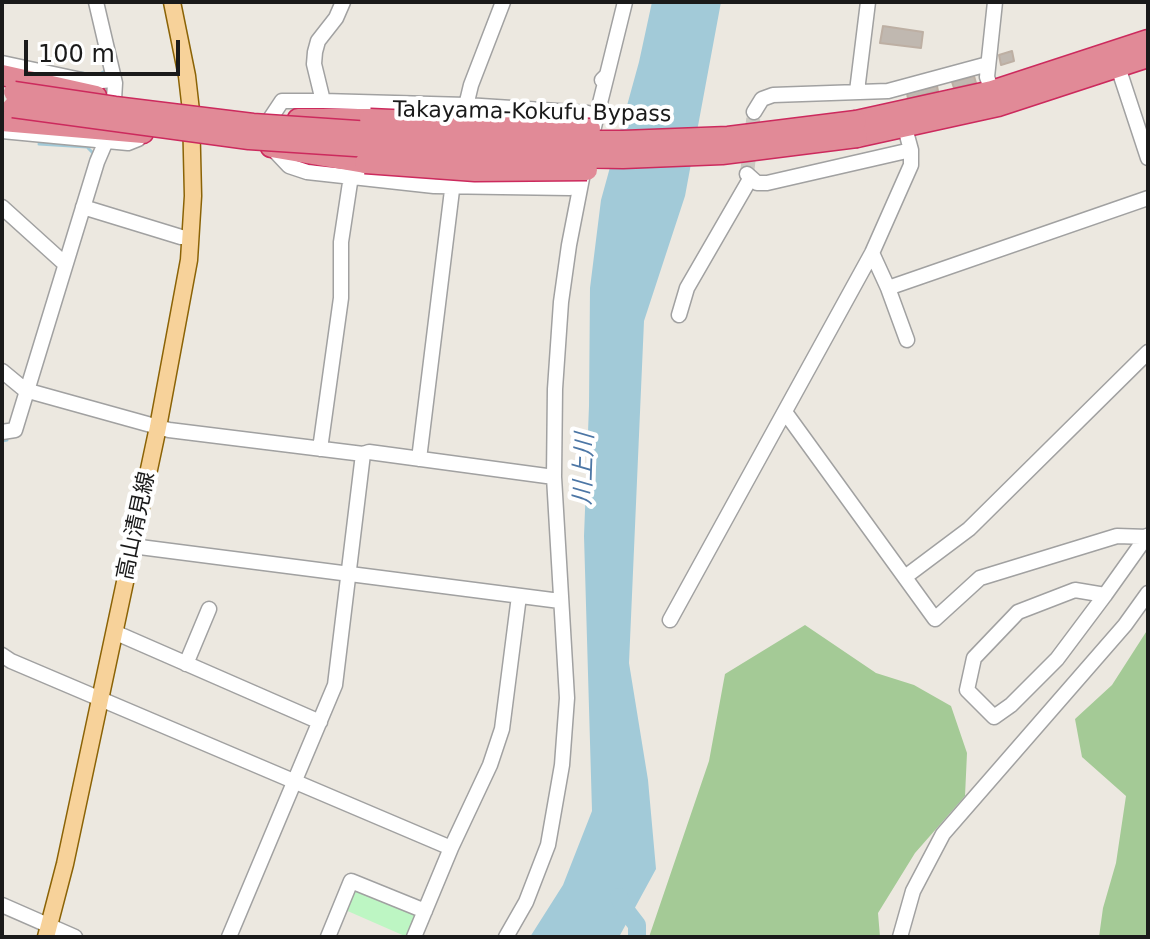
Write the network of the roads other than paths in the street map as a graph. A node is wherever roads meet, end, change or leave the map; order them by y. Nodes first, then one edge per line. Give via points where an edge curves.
1 (96, 2) edge
2 (172, 2) edge
3 (343, 2) edge
4 (503, 2) edge
5 (625, 2) edge
6 (868, 2) edge
7 (995, 2) edge
8 (1148, 40) edge
9 (1148, 57) edge
10 (2, 63) edge
11 (988, 64) junction
12 (1118, 67) junction
13 (607, 75) junction
14 (113, 90) junction
15 (857, 91) junction
16 (992, 91) junction
17 (6, 98) edge
18 (323, 101) junction
19 (466, 105) junction
20 (191, 111) junction
21 (754, 112) dead end
22 (588, 113) junction
23 (270, 119) junction
24 (905, 128) junction
25 (857, 129) junction
26 (2, 131) edge
27 (139, 133) junction
28 (192, 137) junction
29 (106, 141) junction
30 (568, 150) junction
31 (911, 150) junction
32 (722, 154) junction
33 (1148, 158) edge
34 (358, 170) junction
35 (452, 188) junction
36 (570, 188) junction
37 (1148, 198) edge
38 (2, 207) edge
39 (83, 207) junction
40 (181, 237) dead end
41 (569, 245) junction
42 (872, 253) junction
43 (62, 261) junction
44 (888, 288) junction
45 (679, 315) dead end
46 (907, 340) dead end
47 (1148, 352) edge
48 (2, 371) edge
49 (24, 389) junction
50 (785, 412) junction
51 (158, 427) junction
52 (2, 432) edge
53 (320, 449) junction
54 (363, 454) junction
55 (419, 459) junction
56 (554, 477) junction
57 (1147, 537) edge
58 (132, 546) junction
59 (349, 573) junction
60 (905, 577) junction
61 (1148, 593) edge
62 (1105, 595) junction
63 (519, 596) junction
64 (560, 601) junction
65 (209, 609) dead end
66 (670, 620) dead end
67 (114, 632) junction
68 (6, 658) edge
69 (186, 664) junction
70 (2, 675) edge
71 (100, 698) junction
72 (320, 722) junction
73 (295, 782) junction
74 (451, 848) junction
75 (2, 905) edge
76 (425, 911) junction
77 (48, 932) edge
78 (75, 937) edge
79 (229, 937) edge
80 (328, 937) edge
81 (414, 937) edge
82 (506, 937) edge
83 (900, 937) edge

1 - 14 street
2 - 20 main road, 高山清見線
3 - 18 street via 315,52
4 - 19 street
5 - 13 street
6 - 15 street
7 - 11 street
8 - 16 highway, Takayama-Kokufu Bypass
9 - 12 highway, Takayama-Kokufu Bypass
10 - 14 street
11 - 15 street via 888,91
11 - 16 street
12 - 24 highway, Takayama-Kokufu Bypass via 998,106
12 - 33 street
13 - 22 street
13 - 41 street
14 - 17 highway
14 - 20 highway
15 - 21 street via 773,95 762,99
16 - 25 highway, Takayama-Kokufu Bypass
17 - 27 highway
17 - 30 highway, Takayama-Kokufu Bypass, bridge
18 - 19 street
18 - 23 street via 282,101
19 - 22 street
19 - 35 street
20 - 23 highway
20 - 28 main road, 高山清見線
22 - 36 street
23 - 25 highway, bridge via 675,131
24 - 25 highway, Takayama-Kokufu Bypass
24 - 31 street
25 - 30 highway, Takayama-Kokufu Bypass, bridge
25 - 32 highway, Takayama-Kokufu Bypass, bridge
26 - 29 street
27 - 28 highway
27 - 29 street via 134,142
28 - 34 highway via 270,147
28 - 51 main road, 高山清見線 via 189,260
29 - 39 street
30 - 32 highway, Takayama-Kokufu Bypass, bridge
31 - 42 street via 911,165
31 - 45 street via 767,183 749,176 687,288
32 - 34 highway, bridge via 567,171
34 - 35 street
34 - 53 street via 341,242 341,298
35 - 36 street
35 - 55 street
36 - 41 street via 563,236
37 - 44 street
38 - 43 street
39 - 40 street
39 - 43 street
41 - 56 street via 558,338
42 - 44 street
42 - 50 street
43 - 49 street
44 - 46 street
47 - 60 street via 969,529
48 - 49 street
49 - 51 street
49 - 52 street via 15,430
50 - 60 street
50 - 66 street
51 - 53 street
51 - 58 main road, 高山清見線
53 - 54 street
54 - 55 street
54 - 59 street
55 - 56 street
56 - 64 street
57 - 60 street via 1117,536 980,578 935,619
57 - 62 street
58 - 59 street
58 - 67 main road, 高山清見線
59 - 63 street
59 - 72 street via 335,685
61 - 83 street via 943,834 913,891
62 - 62 street via 1057,659 994,717 967,690 974,658 1018,612 1075,590
63 - 64 street
63 - 74 street via 502,729
64 - 82 street via 567,698 559,788 540,869
65 - 69 street
67 - 69 street
67 - 71 main road, 高山清見線
68 - 70 street
68 - 71 street
69 - 72 street
71 - 73 street
71 - 77 main road, 高山清見線
72 - 73 street
73 - 74 street
73 - 79 street
74 - 76 street
75 - 77 street
76 - 80 street via 351,881
76 - 81 street
77 - 78 street

